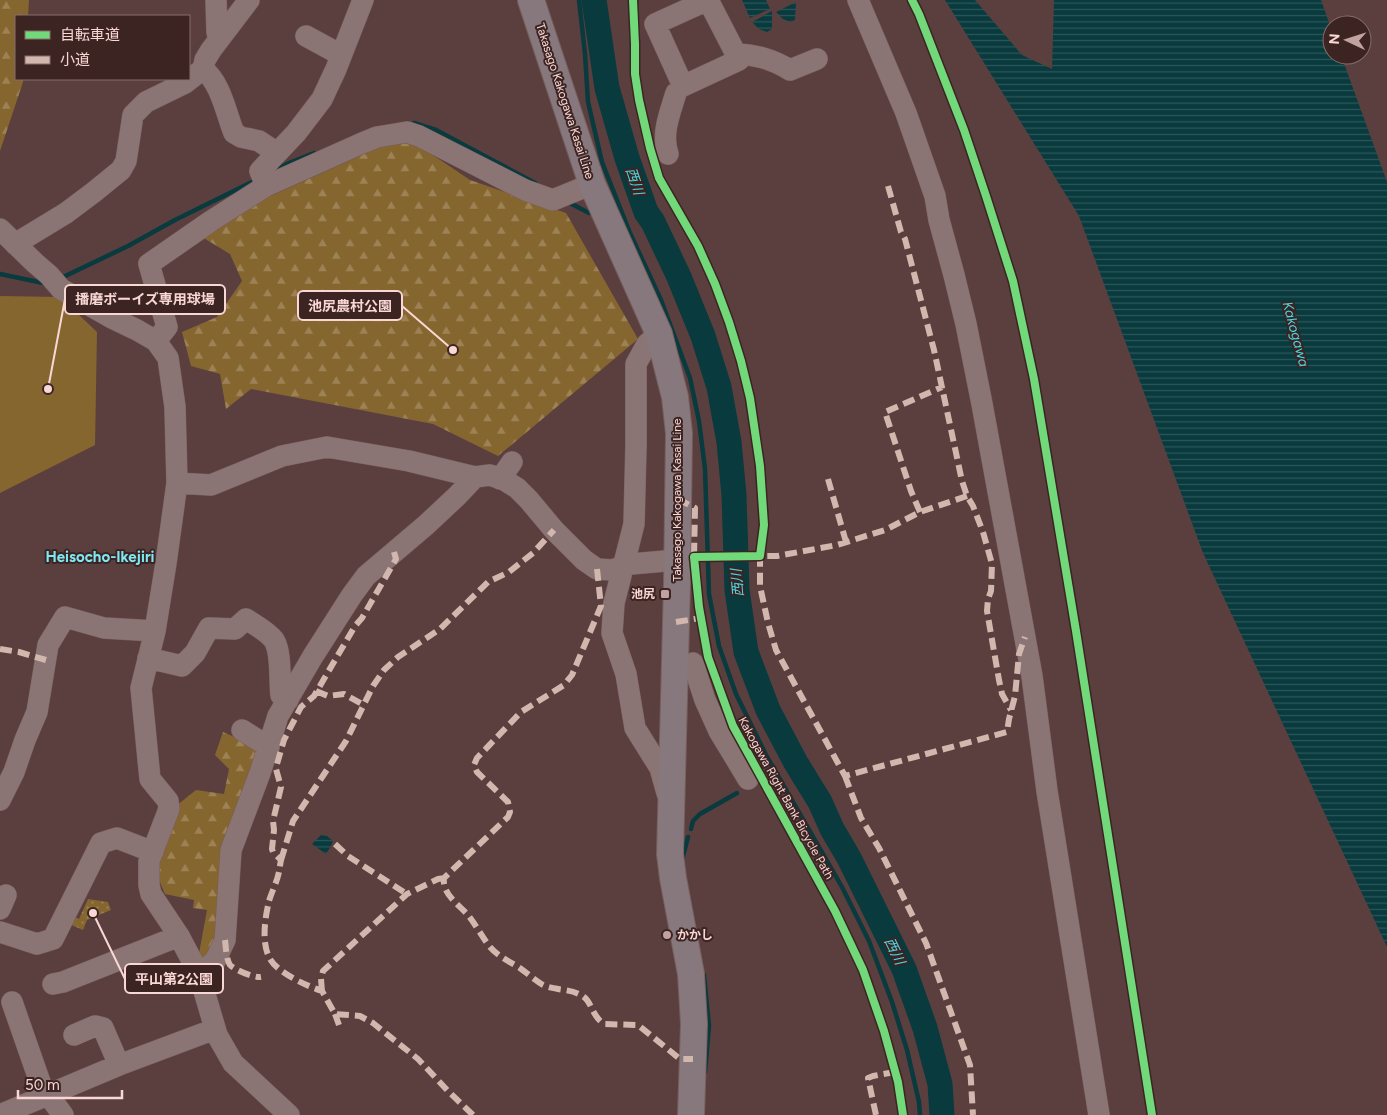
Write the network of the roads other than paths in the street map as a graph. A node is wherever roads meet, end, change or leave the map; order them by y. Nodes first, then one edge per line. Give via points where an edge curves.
1 (216, 0) edge
2 (250, 0) edge
3 (363, 0) edge
4 (531, 0) edge
5 (540, 0) edge
6 (858, 0) edge
7 (675, 7) edge
8 (542, 33) junction
9 (306, 36) dead end
10 (219, 39) junction
11 (736, 54) junction
12 (341, 56) junction
13 (817, 59) dead end
14 (203, 69) junction
15 (190, 79) edge
16 (189, 80) edge
17 (677, 94) junction
18 (669, 138) dead end
19 (277, 153) junction
20 (592, 184) junction
21 (266, 186) junction
22 (0, 229) edge
23 (15, 244) junction
24 (659, 334) junction
25 (156, 341) junction
26 (475, 477) junction
27 (177, 483) junction
28 (677, 560) junction
29 (622, 566) junction
30 (155, 631) junction
31 (148, 658) junction
32 (693, 662) dead end
33 (280, 697) junction
34 (705, 700) junction
35 (673, 717) junction
36 (242, 730) dead end
37 (268, 747) junction
38 (748, 779) dead end
39 (0, 800) edge
40 (671, 808) junction
41 (153, 852) junction
42 (0, 932) edge
43 (179, 936) junction
44 (199, 974) junction
45 (53, 984) dead end
46 (12, 1002) dead end
47 (215, 1029) junction
48 (74, 1035) dead end
49 (119, 1065) junction
50 (48, 1095) junction
51 (0, 1115) edge
52 (63, 1115) edge
53 (289, 1115) edge
54 (691, 1115) edge
55 (1099, 1115) edge

1 - 10 street
2 - 10 street
3 - 12 street
4 - 8 main road, Takasago Kakogawa Kasai Line
5 - 8 street
6 - 55 street via 906,113 935,196 966,324 1032,676 1047,791
7 - 11 street via 708,0
7 - 17 street via 655,24
8 - 20 main road, Takasago Kakogawa Kasai Line
9 - 12 street
10 - 14 street
11 - 13 street via 752,54 779,63 778,71 790,70
11 - 17 street via 738,60
12 - 19 street via 322,99
14 - 15 street
14 - 19 street via 210,74 223,99 234,133 259,141
16 - 23 street via 146,102 133,116 126,161 121,170 66,212
17 - 18 street
19 - 21 street via 260,171
20 - 21 street via 553,200 525,190 407,132 377,137
20 - 24 main road, Takasago Kakogawa Kasai Line
21 - 25 street via 149,264 167,327
22 - 23 street
23 - 25 street via 55,282
24 - 28 main road, Takasago Kakogawa Kasai Line via 675,397 679,433
24 - 29 street via 647,344 636,364 634,524
25 - 27 street via 168,358 175,407
26 - 27 street via 409,461 326,447 282,456 211,485
26 - 29 street via 506,470 517,488 584,560 597,569 612,570
26 - 33 street via 426,525 366,576
27 - 30 street
28 - 29 street
28 - 35 main road, Takasago Kakogawa Kasai Line
29 - 40 street via 612,633 626,674 635,728 660,768
30 - 31 street
30 - 39 street via 104,628 65,617 48,645 37,712
31 - 33 street via 182,666 195,653 209,628 235,629 246,619 274,641 278,651
31 - 41 street via 141,688 148,767 150,779 168,800 169,809
32 - 34 street
33 - 37 street
34 - 35 street
34 - 38 street
35 - 40 main road, Takasago Kakogawa Kasai Line
36 - 37 street
37 - 44 street via 231,850 225,940 215,961
40 - 54 main road, Takasago Kakogawa Kasai Line via 670,854 691,974 694,1024
41 - 42 street via 117,838 101,843 53,939 38,944
41 - 43 street via 148,873 151,894
43 - 44 street
43 - 45 street
44 - 47 street
46 - 50 street via 41,1085
47 - 49 street
47 - 53 street via 233,1063
48 - 49 street via 95,1026 102,1028
49 - 50 street
50 - 51 street
50 - 52 street

